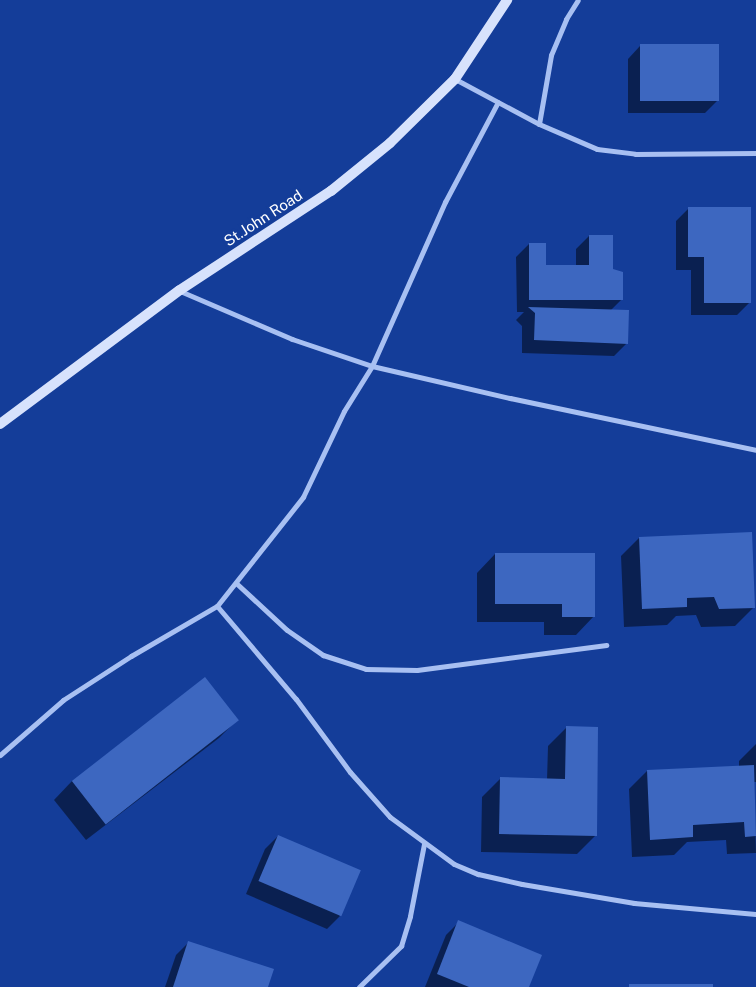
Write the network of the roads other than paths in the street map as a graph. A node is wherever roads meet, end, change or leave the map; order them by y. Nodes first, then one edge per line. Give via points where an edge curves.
1 (507, 0) edge
2 (578, 0) edge
3 (455, 79) junction
4 (498, 102) junction
5 (539, 124) junction
6 (756, 153) edge
7 (180, 290) junction
8 (372, 366) junction
9 (0, 424) edge
10 (756, 450) edge
11 (236, 583) junction
12 (217, 606) junction
13 (606, 645) dead end
14 (0, 754) edge
15 (424, 844) junction
16 (756, 914) edge
17 (359, 987) edge

1 - 3 street, St.John Road
2 - 5 street via 551,55
3 - 4 street
3 - 7 street, St.John Road via 390,143 331,191
4 - 5 street
4 - 8 street via 445,202
5 - 6 street via 597,149 616,152
7 - 8 street via 292,339
7 - 9 street, St.John Road
8 - 10 street
8 - 11 street via 344,411 303,498
11 - 12 street
11 - 13 street via 287,630 323,654 366,669 417,670
12 - 14 street via 64,700
12 - 15 street via 296,699 350,772 390,817
15 - 16 street via 454,864 478,874 522,884 634,903
15 - 17 street via 401,946

